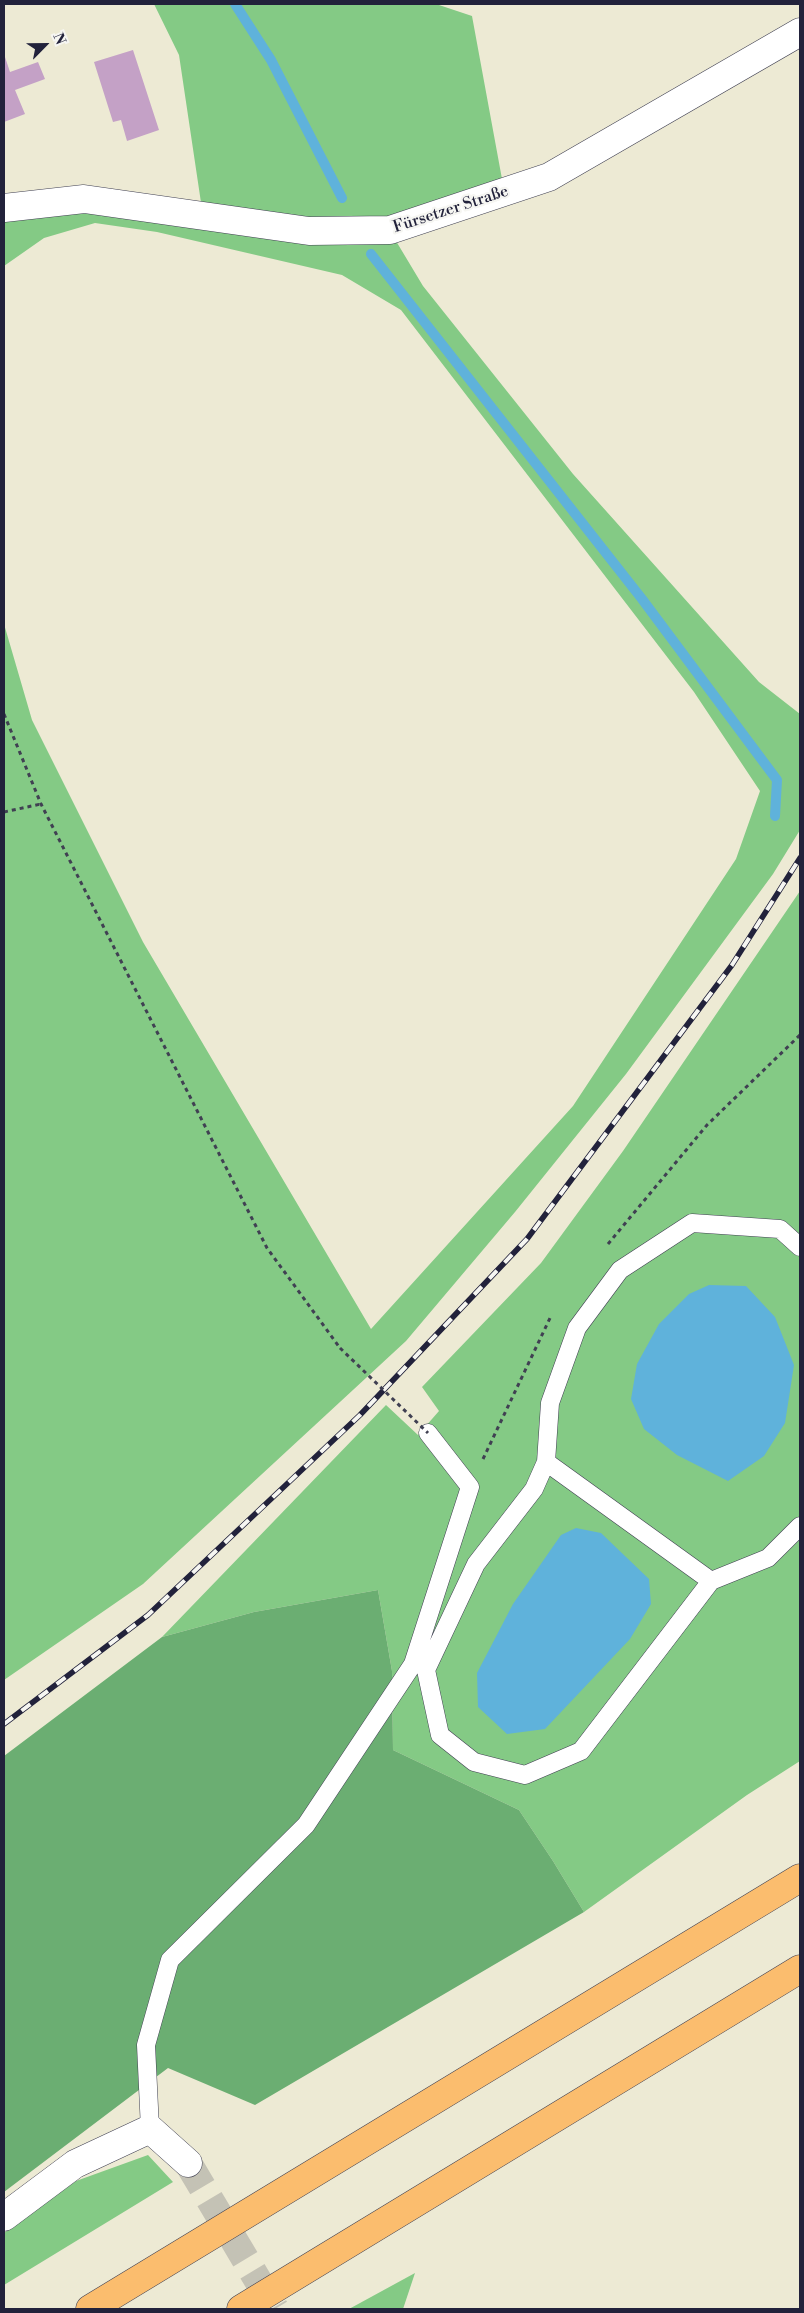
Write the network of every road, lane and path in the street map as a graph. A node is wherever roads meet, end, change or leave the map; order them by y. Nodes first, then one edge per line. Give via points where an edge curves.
1 (800, 32) edge
2 (4, 208) edge
3 (4, 714) edge
4 (41, 804) junction
5 (4, 812) edge
6 (800, 1247) edge
7 (428, 1433) joint
8 (546, 1462) junction
9 (800, 1526) edge
10 (710, 1582) junction
11 (419, 1667) junction
12 (800, 1878) edge
13 (800, 1969) edge
14 (150, 2128) junction
15 (188, 2163) tunnel mouth
16 (4, 2217) edge
17 (90, 2309) edge
18 (241, 2309) edge

1 - 2 street, Fürsetzer Straße via 549,178 390,230 310,231 84,199
3 - 4 path
4 - 5 path
4 - 7 path, bridge via 267,1248 340,1348
6 - 8 lane via 780,1229 692,1223 620,1270 577,1328 550,1403
7 - 11 lane via 470,1487
8 - 10 lane
8 - 11 lane via 534,1489 476,1564
9 - 10 lane via 768,1558
10 - 11 lane via 581,1751 525,1775 474,1762 440,1735
11 - 14 lane via 306,1825 170,1960 146,2045
12 - 17 highway
13 - 18 highway
14 - 15 street
14 - 16 street via 75,2164

